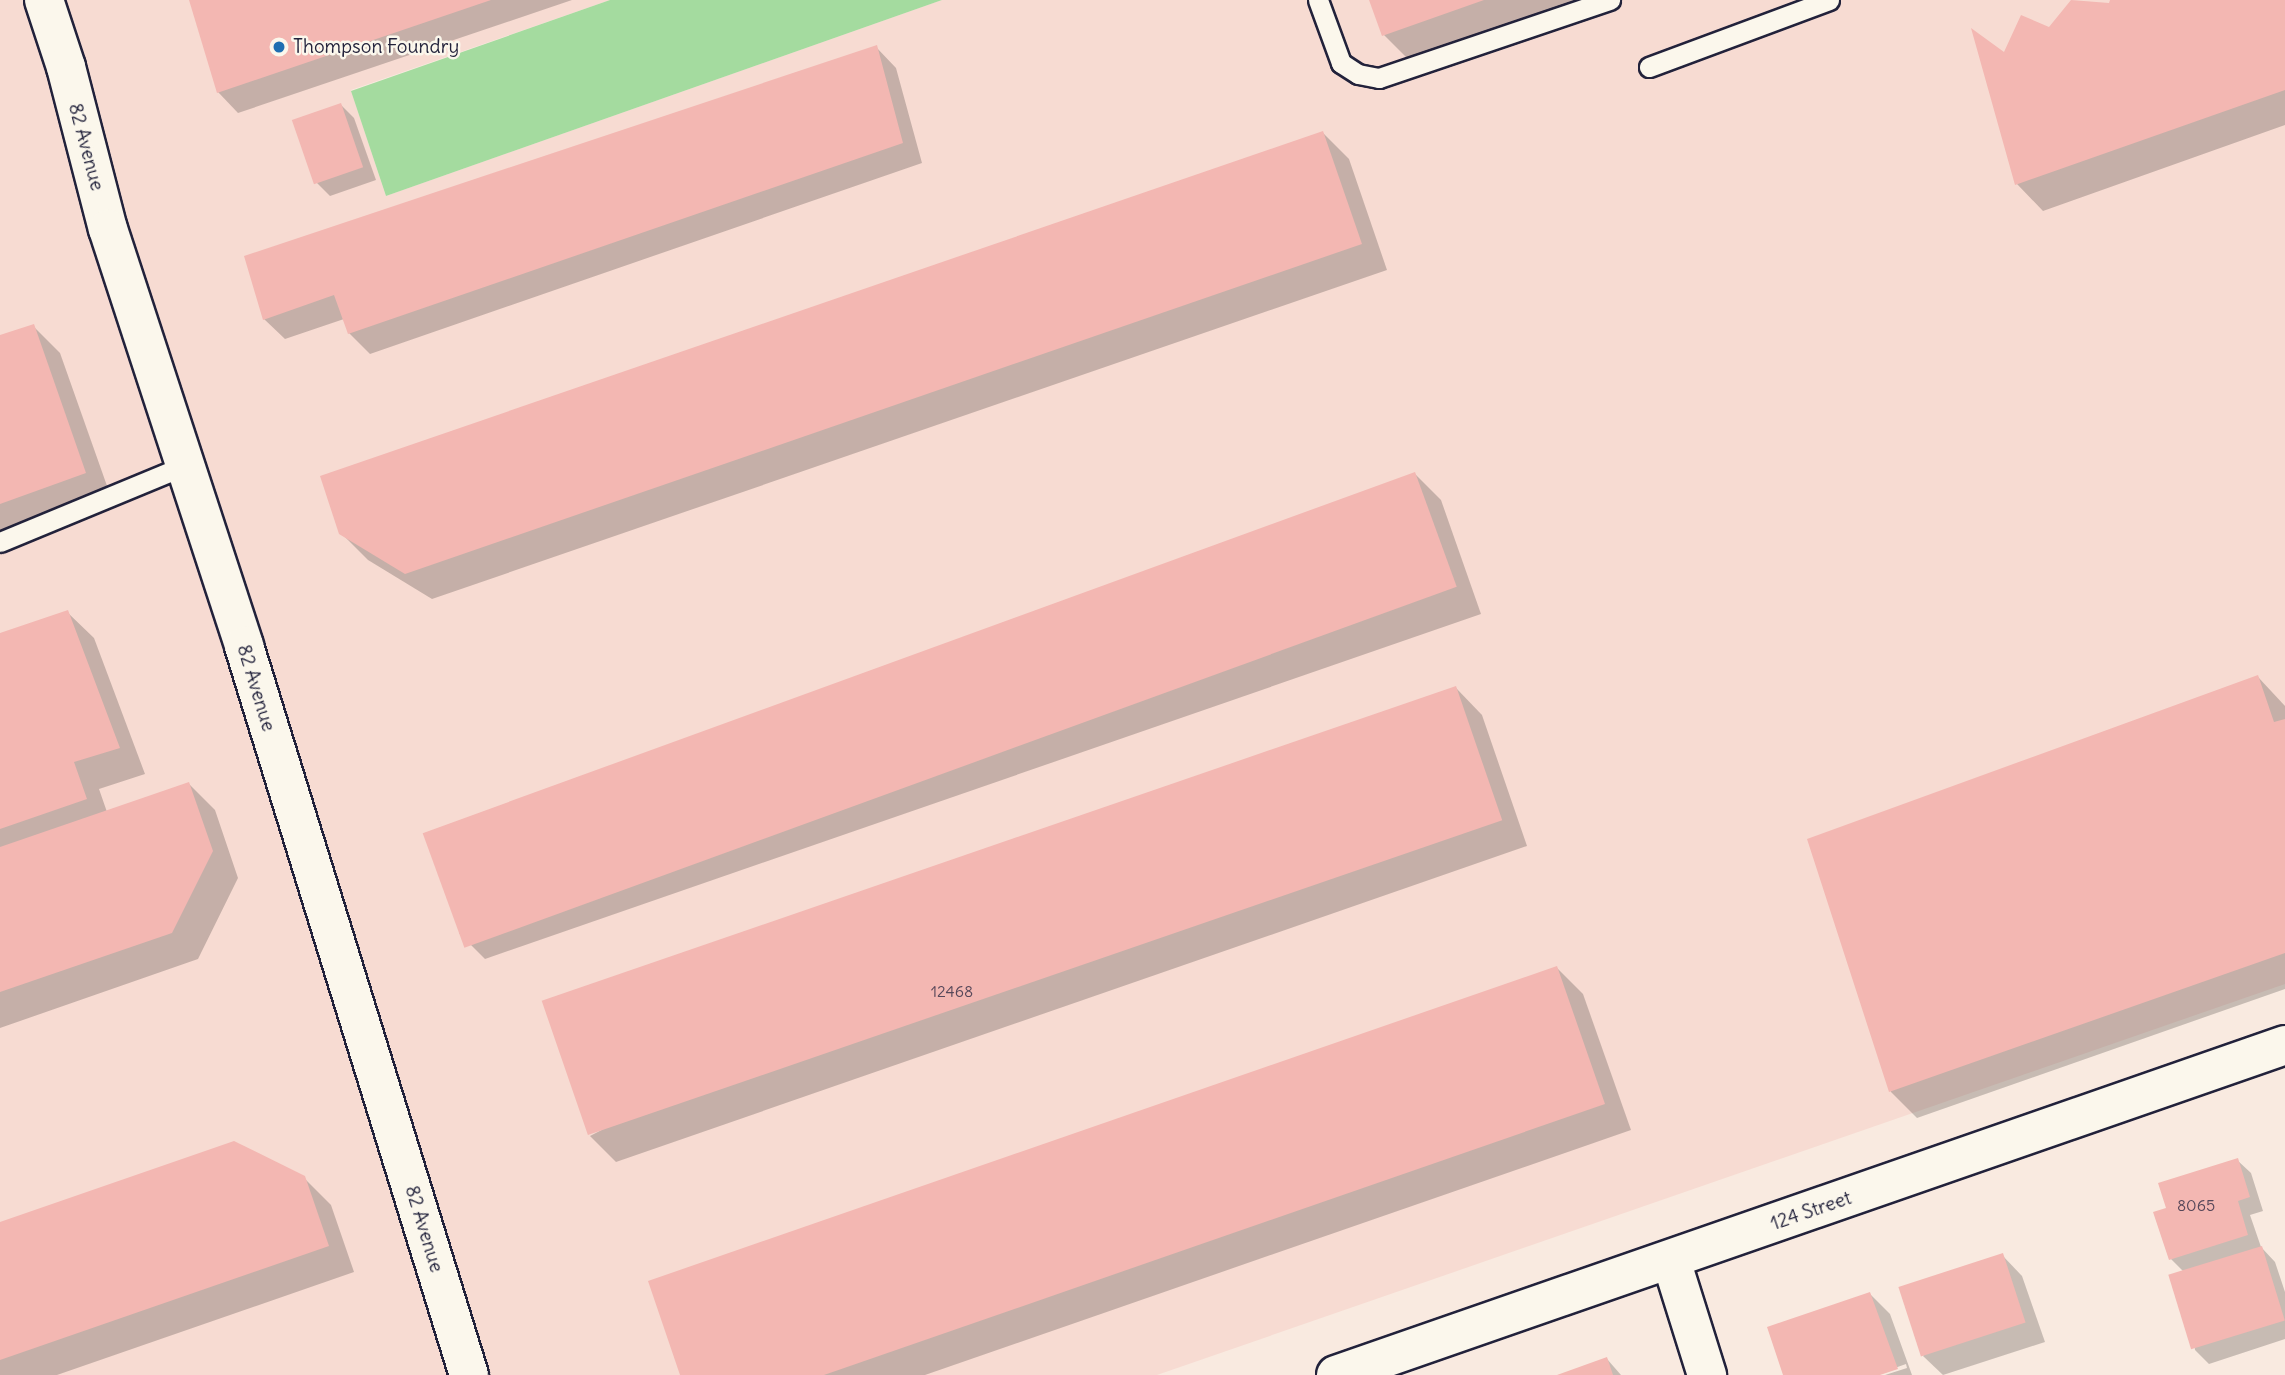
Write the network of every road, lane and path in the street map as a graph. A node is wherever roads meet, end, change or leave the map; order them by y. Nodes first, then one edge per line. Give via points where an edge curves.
1 (44, 0) edge
2 (1318, 0) edge
3 (1610, 0) edge
4 (1829, 0) edge
5 (1649, 67) dead end
6 (186, 466) junction
7 (0, 541) edge
8 (2285, 1045) edge
9 (1671, 1259) junction
10 (469, 1375) edge
11 (1336, 1375) edge
12 (1707, 1375) edge

1 - 6 street, 82 Avenue via 108,229
2 - 3 lane via 1341,63 1358,74 1379,78
4 - 5 lane
6 - 7 lane
6 - 10 street, 82 Avenue
8 - 9 street, 124 Street
9 - 11 street, 124 Street
9 - 12 street

